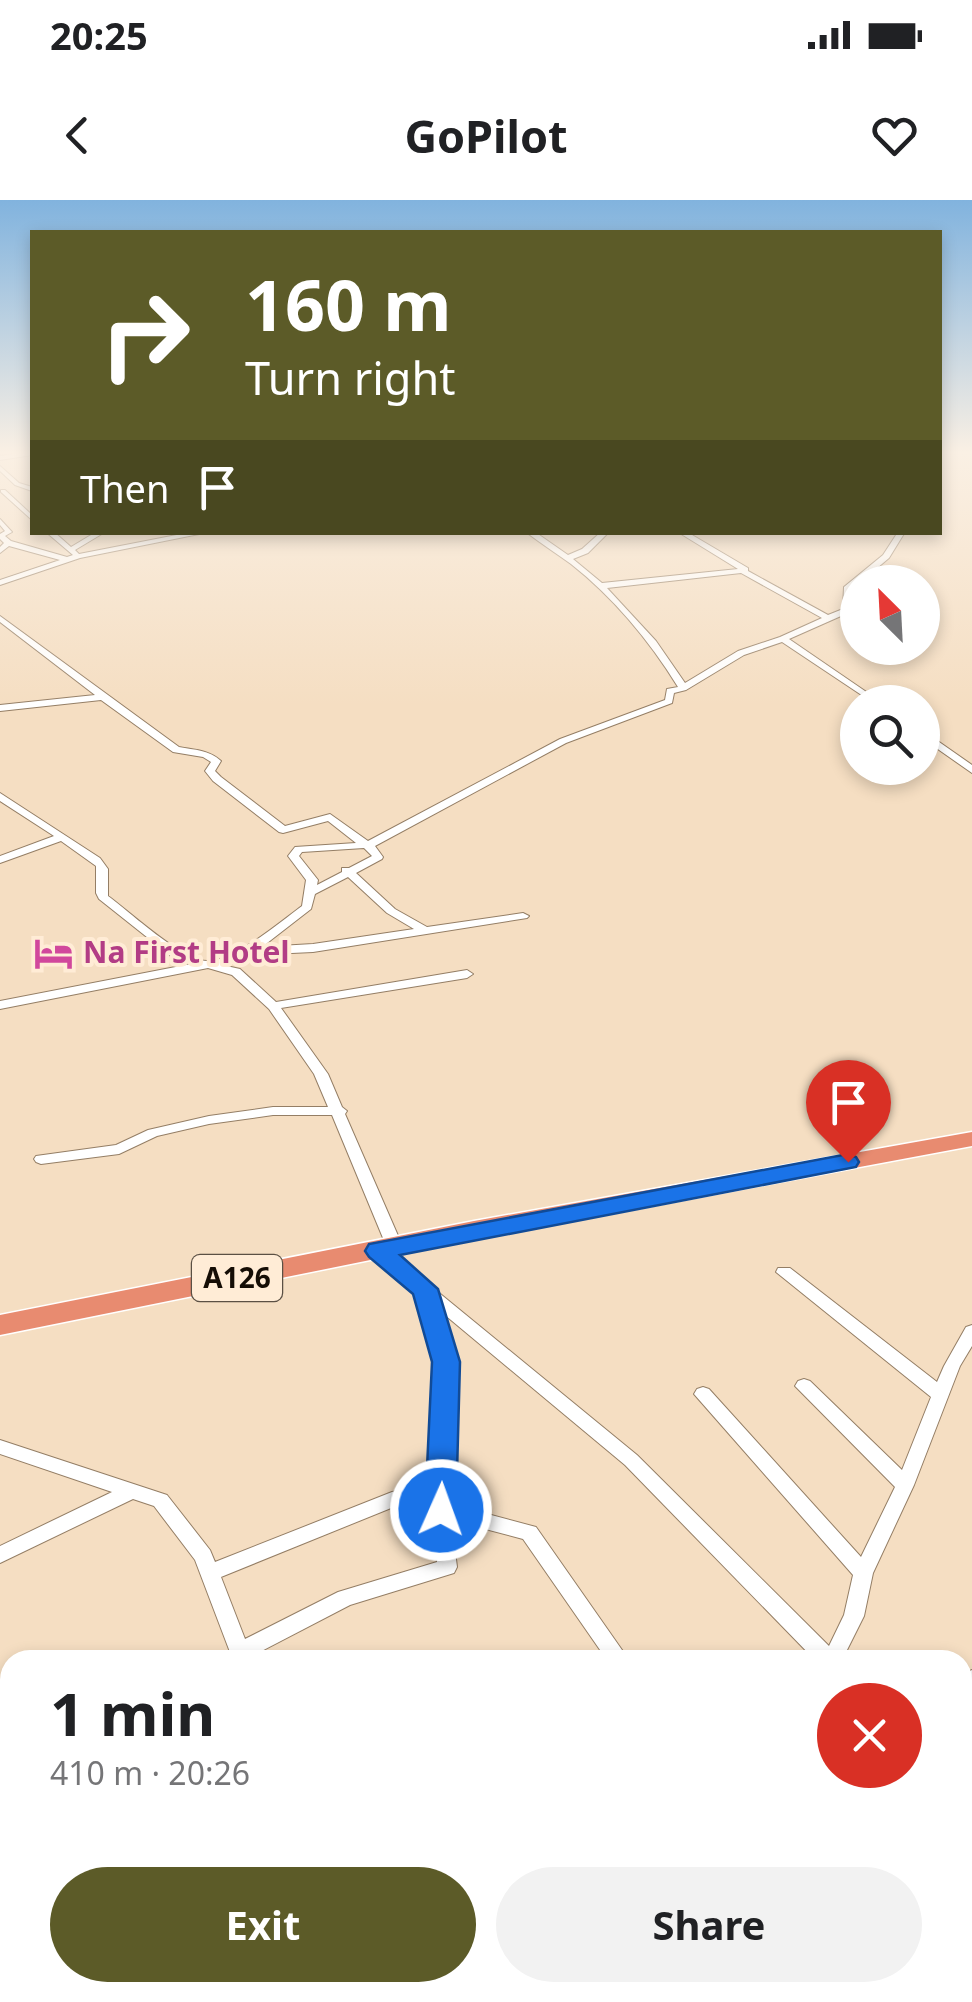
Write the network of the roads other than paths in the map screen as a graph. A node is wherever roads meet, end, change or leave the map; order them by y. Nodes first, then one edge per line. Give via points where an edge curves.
1 (1, 536) edge
2 (53, 536) edge
3 (94, 536) edge
4 (101, 536) edge
5 (183, 536) edge
6 (537, 536) edge
7 (602, 536) edge
8 (688, 536) edge
9 (899, 536) edge
10 (8, 543) junction
11 (118, 548) junction
12 (0, 552) edge
13 (73, 555) junction
14 (570, 557) junction
15 (750, 573) junction
16 (0, 582) edge
17 (600, 586) junction
18 (0, 618) edge
19 (829, 619) junction
20 (783, 639) junction
21 (852, 685) edge
22 (683, 688) junction
23 (103, 697) junction
24 (0, 708) edge
25 (940, 747) edge
26 (972, 770) edge
27 (0, 796) edge
28 (58, 838) junction
29 (369, 844) junction
30 (0, 860) edge
31 (346, 870) junction
32 (311, 892) junction
33 (523, 916) dead end
34 (422, 930) junction
35 (250, 951) junction
36 (212, 964) junction
37 (467, 974) dead end
38 (0, 1004) edge
39 (273, 1006) junction
40 (340, 1111) junction
41 (971, 1141) edge
42 (41, 1159) dead end
43 (384, 1244) junction
44 (784, 1272) dead end
45 (425, 1289) junction
46 (0, 1311) edge
47 (0, 1326) edge
48 (972, 1331) edge
49 (804, 1386) dead end
50 (703, 1394) dead end
51 (940, 1396) junction
52 (0, 1446) edge
53 (906, 1485) junction
54 (129, 1492) junction
55 (441, 1500) junction
56 (0, 1556) edge
57 (863, 1573) junction
58 (208, 1574) junction
59 (239, 1650) edge
60 (252, 1650) edge
61 (612, 1650) edge
62 (820, 1650) edge
63 (835, 1650) edge

1 - 10 street
2 - 13 street
3 - 13 street
4 - 11 street
5 - 11 street
6 - 14 street
7 - 14 street
8 - 15 street
9 - 19 street via 847,589 847,610
10 - 12 street
10 - 13 street
11 - 13 street
13 - 16 street
14 - 17 street
15 - 17 street
15 - 19 street
17 - 22 street via 660,650
18 - 23 street
19 - 20 street
20 - 21 street
20 - 22 street via 741,652
22 - 29 street via 668,692 669,702 563,741
23 - 24 street
23 - 29 street via 176,750 210,756 217,779 284,830 330,818
25 - 26 street
27 - 28 street
28 - 30 street
28 - 36 street via 95,856 103,870 100,892 108,901 181,958
29 - 31 street via 378,857
29 - 32 street via 300,849 293,856 312,880
31 - 32 street
31 - 34 street via 391,912
32 - 35 street via 307,907
33 - 34 street
34 - 35 street
35 - 36 street
36 - 38 street
36 - 39 street via 236,972
37 - 39 street
39 - 40 street
40 - 42 street via 208,1120 118,1149
40 - 43 street
41 - 43 highway, A126
43 - 45 street
43 - 46 highway, A126
43 - 47 highway, A126
44 - 51 street
45 - 55 street via 446,1362
45 - 62 street via 631,1460
48 - 51 street
49 - 53 street
50 - 57 street
51 - 53 street
52 - 54 street
53 - 57 street
54 - 56 street
54 - 58 street via 160,1500 174,1513 204,1556
55 - 58 street via 399,1497
55 - 60 street via 446,1567 345,1598
55 - 61 street via 529,1533
57 - 63 street via 854,1616
58 - 59 street

